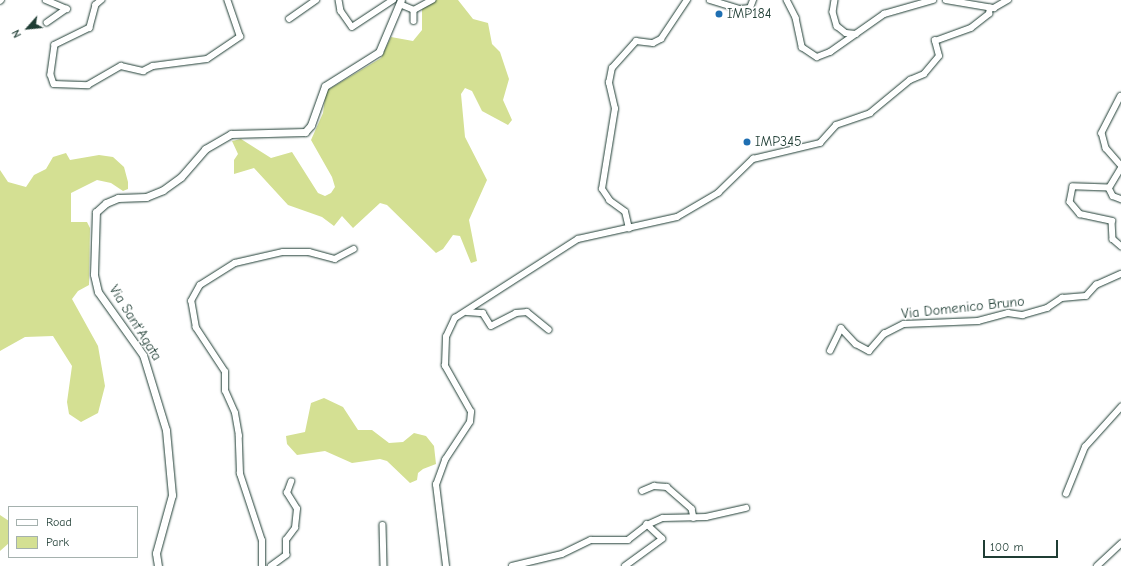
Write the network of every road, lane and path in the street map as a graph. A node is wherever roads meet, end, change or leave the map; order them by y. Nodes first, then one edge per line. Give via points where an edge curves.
1 (46, 0) edge
2 (102, 0) edge
3 (227, 0) edge
4 (316, 0) edge
5 (339, 0) edge
6 (432, 0) edge
7 (687, 0) edge
8 (710, 0) edge
9 (753, 0) edge
10 (787, 0) edge
11 (835, 0) edge
12 (933, 0) edge
13 (946, 0) edge
14 (1008, 0) edge
15 (398, 1) edge
16 (990, 8) junction
17 (414, 10) junction
18 (290, 19) dead end
19 (414, 21) dead end
20 (47, 23) dead end
21 (858, 34) junction
22 (1121, 96) edge
23 (1121, 167) edge
24 (1109, 188) junction
25 (1121, 199) edge
26 (629, 229) junction
27 (1121, 246) edge
28 (354, 249) dead end
29 (1121, 274) edge
30 (467, 312) junction
31 (549, 330) dead end
32 (830, 351) dead end
33 (1121, 407) edge
34 (291, 482) dead end
35 (642, 491) dead end
36 (1066, 494) dead end
37 (746, 508) dead end
38 (694, 518) junction
39 (383, 525) dead end
40 (647, 525) junction
41 (1121, 544) edge
42 (158, 566) edge
43 (262, 566) edge
44 (271, 566) edge
45 (384, 566) edge
46 (446, 566) edge
47 (512, 566) edge
48 (625, 566) edge
49 (1097, 566) edge

1 - 20 street via 67,8
2 - 3 street via 96,5 90,28 55,44 51,75 54,84 88,85 121,66 143,71 153,66 207,59 240,37
4 - 18 street
5 - 15 street via 341,11 352,27
6 - 17 street
7 - 26 street via 661,39 653,43 636,41 612,68 609,83 614,109 602,189 610,202 625,212
8 - 9 street via 740,9 750,8
10 - 21 street via 796,18 802,47 810,56 823,56
11 - 21 street via 833,12 837,26 846,34
12 - 21 street via 884,14
13 - 16 street
14 - 16 street
15 - 17 street
15 - 42 street, Via Sant'Agata via 379,52 324,86 311,125 305,132 231,134 205,149 180,177 163,190 146,197 118,198 106,203 96,212 94,274 98,292 142,355 166,430 172,495 156,553
16 - 26 street via 986,18 971,28 936,41 939,56 924,74 910,80 870,113 840,123 820,143 752,159 718,193 677,217
17 - 19 street
22 - 23 street via 1102,133 1106,148
23 - 24 street
24 - 25 street via 1113,196
24 - 27 street via 1096,190 1073,187 1070,202 1080,214 1112,221 1113,238
26 - 30 street via 578,239
28 - 43 street via 335,259 310,252 283,252 235,263 200,285 191,300 196,328 225,372 225,391 235,413 239,436 240,474 262,541
29 - 32 street, Via Domenico Bruno via 1096,285 1086,296 1062,298 1047,308 1024,315 1008,313 978,321 904,324 884,334 869,351 856,344 841,328
30 - 31 street via 483,313 491,326 516,313 527,312
30 - 46 street via 452,322 444,350 445,366 471,412 470,422 444,460 436,485
33 - 36 street via 1085,447
34 - 44 street via 287,493 297,509 295,528 286,540 286,555
35 - 38 street via 654,486 667,487 692,509
37 - 38 street
38 - 40 street via 663,518
39 - 45 street
40 - 47 street via 628,540 591,540 562,554
40 - 48 street via 662,538
41 - 49 street

